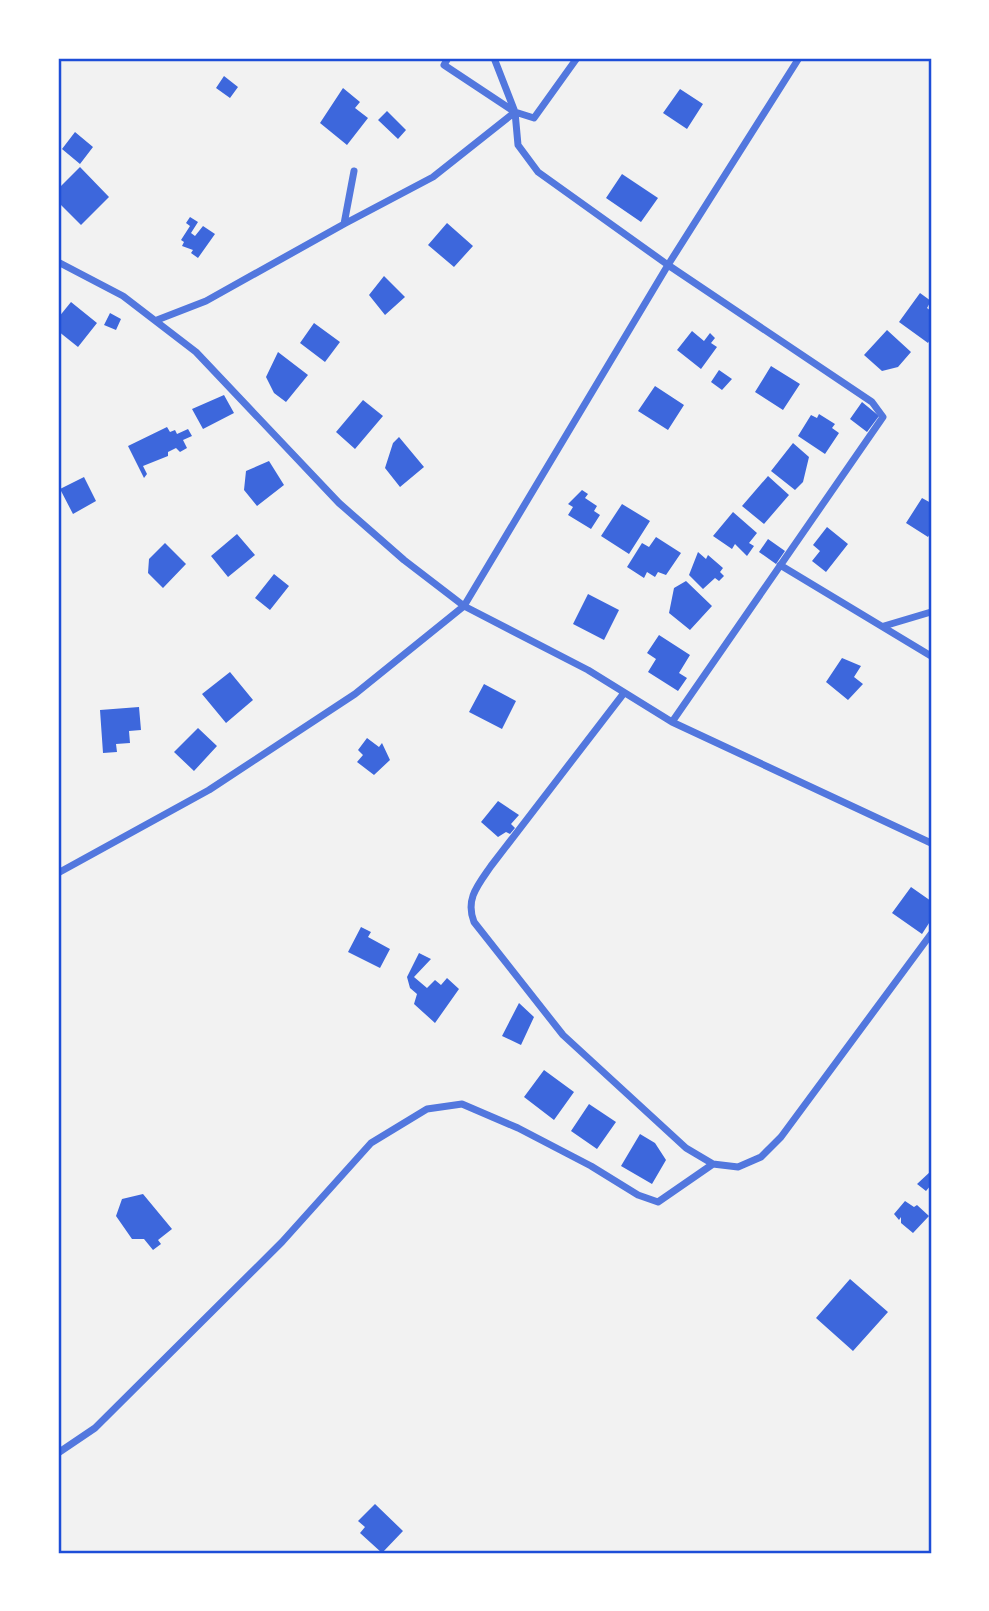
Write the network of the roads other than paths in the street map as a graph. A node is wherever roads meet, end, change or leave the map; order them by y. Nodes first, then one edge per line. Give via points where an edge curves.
1 (448, 58) edge
2 (494, 58) edge
3 (577, 58) edge
4 (799, 58) edge
5 (515, 112) junction
6 (354, 171) dead end
7 (344, 224) junction
8 (58, 262) edge
9 (668, 265) junction
10 (157, 320) junction
11 (780, 565) junction
12 (464, 606) junction
13 (931, 612) edge
14 (884, 626) junction
15 (931, 656) edge
16 (624, 694) junction
17 (672, 722) junction
18 (931, 843) edge
19 (58, 873) edge
20 (931, 934) edge
21 (713, 1164) junction
22 (58, 1453) edge

1 - 5 street via 444,65
2 - 5 street
3 - 5 street via 534,118
4 - 9 street
5 - 7 street via 433,177
5 - 9 street via 518,145 538,172
6 - 7 street
7 - 10 street via 205,301
8 - 10 street via 123,296
9 - 11 street via 882,412 881,424
9 - 12 street
10 - 12 street via 202,359 339,503
11 - 14 street
11 - 17 street
12 - 16 street
12 - 19 street via 332,709 209,790
13 - 14 street
14 - 15 street
16 - 17 street
16 - 21 street via 474,889 470,911 563,1035 687,1148
17 - 18 street
20 - 21 street via 780,1137 748,1165
21 - 22 street via 658,1202 518,1128 462,1104 427,1109 371,1143 282,1242 95,1428

